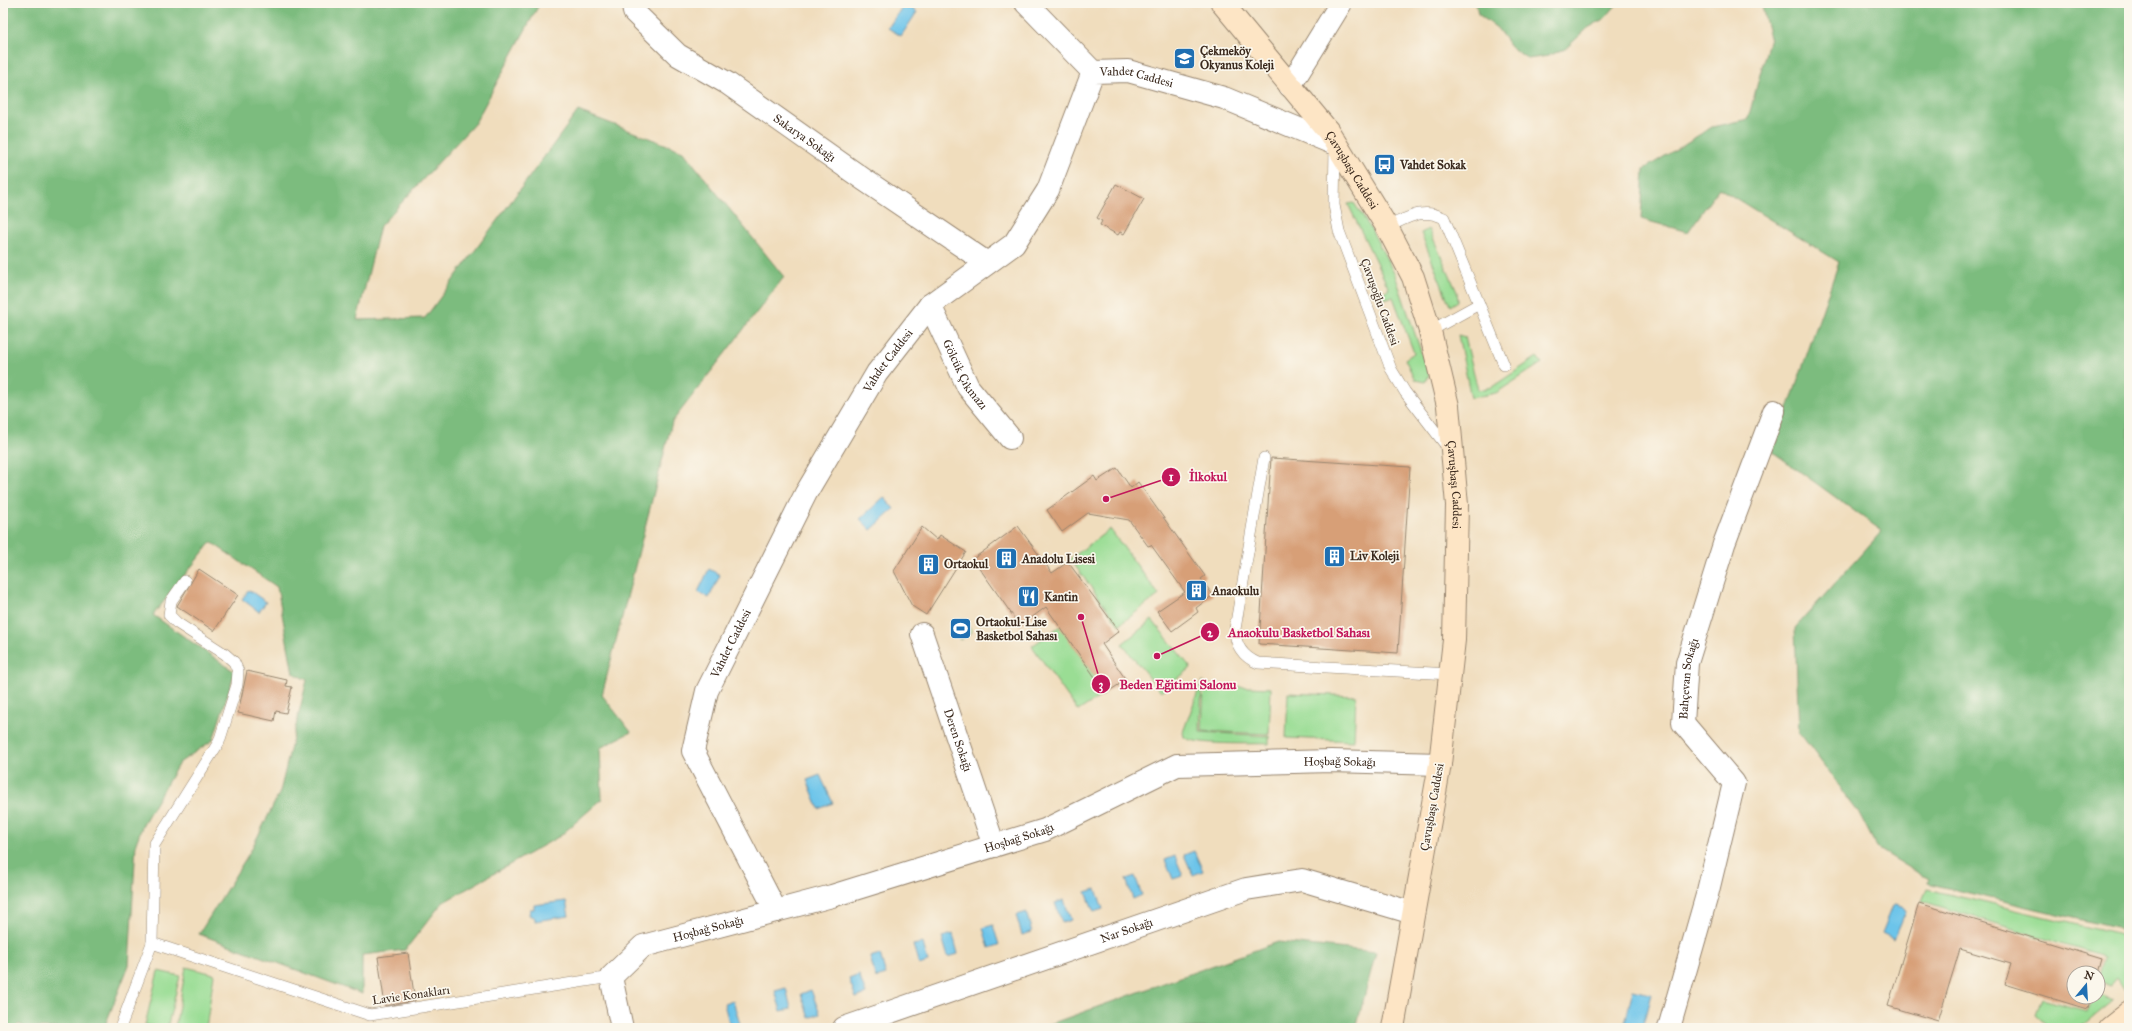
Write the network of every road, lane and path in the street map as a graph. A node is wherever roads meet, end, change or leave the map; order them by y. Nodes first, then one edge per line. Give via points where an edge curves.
1 (633, 3) edge
2 (1026, 3) edge
3 (1222, 3) edge
4 (1341, 3) edge
5 (1093, 72) junction
6 (1290, 86) junction
7 (1335, 144) junction
8 (1387, 227) junction
9 (987, 263) junction
10 (1479, 304) junction
11 (930, 306) junction
12 (1430, 331) junction
13 (1504, 365) dead end
14 (1774, 411) dead end
15 (1010, 438) dead end
16 (1451, 452) junction
17 (1264, 458) dead end
18 (184, 581) dead end
19 (922, 634) dead end
20 (1450, 674) junction
21 (1440, 764) junction
22 (994, 846) junction
23 (776, 911) junction
24 (1413, 913) junction
25 (152, 944) junction
26 (611, 977) junction
27 (2129, 1013) edge
28 (120, 1028) edge
29 (622, 1028) edge
30 (844, 1028) edge
31 (1394, 1028) edge
32 (1669, 1028) edge
33 (2110, 1028) edge

1 - 9 street, Sakarya Sokağı via 634,12 678,54 727,83
2 - 5 street
3 - 6 main road, Çavuşbaşı Caddesi
4 - 6 street
5 - 7 street, Vahdet Caddesi via 1128,71 1224,98
5 - 9 street, Vahdet Caddesi via 1048,190 1014,244
6 - 7 main road, Çavuşbaşı Caddesi via 1328,131
7 - 8 main road, Çavuşbaşı Caddesi
7 - 16 lane, Çavuşoğlu Caddesi via 1334,205 1339,231 1391,370
8 - 10 lane via 1422,213 1434,213 1444,218
8 - 12 main road, Çavuşbaşı Caddesi via 1413,277
9 - 11 street, Vahdet Caddesi
10 - 12 lane
10 - 13 lane
11 - 15 street, Gölcük Çıkmazı via 968,387
11 - 23 street, Vahdet Caddesi via 877,373 806,493 706,699 693,751
12 - 16 main road, Çavuşbaşı Caddesi via 1448,406
14 - 32 street, Bahçevan Sokağı via 1724,544 1688,662 1683,723 1734,783 1707,895
16 - 20 main road, Çavuşbaşı Caddesi via 1457,504 1454,640
17 - 20 lane via 1235,637 1242,652 1258,663
18 - 25 lane via 171,601 169,615 176,623 234,662 238,671 237,685 219,742 154,845
19 - 22 street, Deren Sokağı
20 - 21 main road, Çavuşbaşı Caddesi
21 - 22 street, Hoşbağ Sokağı via 1331,761 1177,765 1045,830
21 - 24 main road, Çavuşbaşı Caddesi
22 - 23 street, Hoşbağ Sokağı
23 - 26 street, Hoşbağ Sokağı via 643,946
24 - 30 street, Nar Sokağı via 1302,880 1246,889
24 - 31 main road, Çavuşbaşı Caddesi
25 - 26 lane, Lavie Konakları via 370,1015
25 - 28 lane
26 - 29 street
27 - 33 main road

